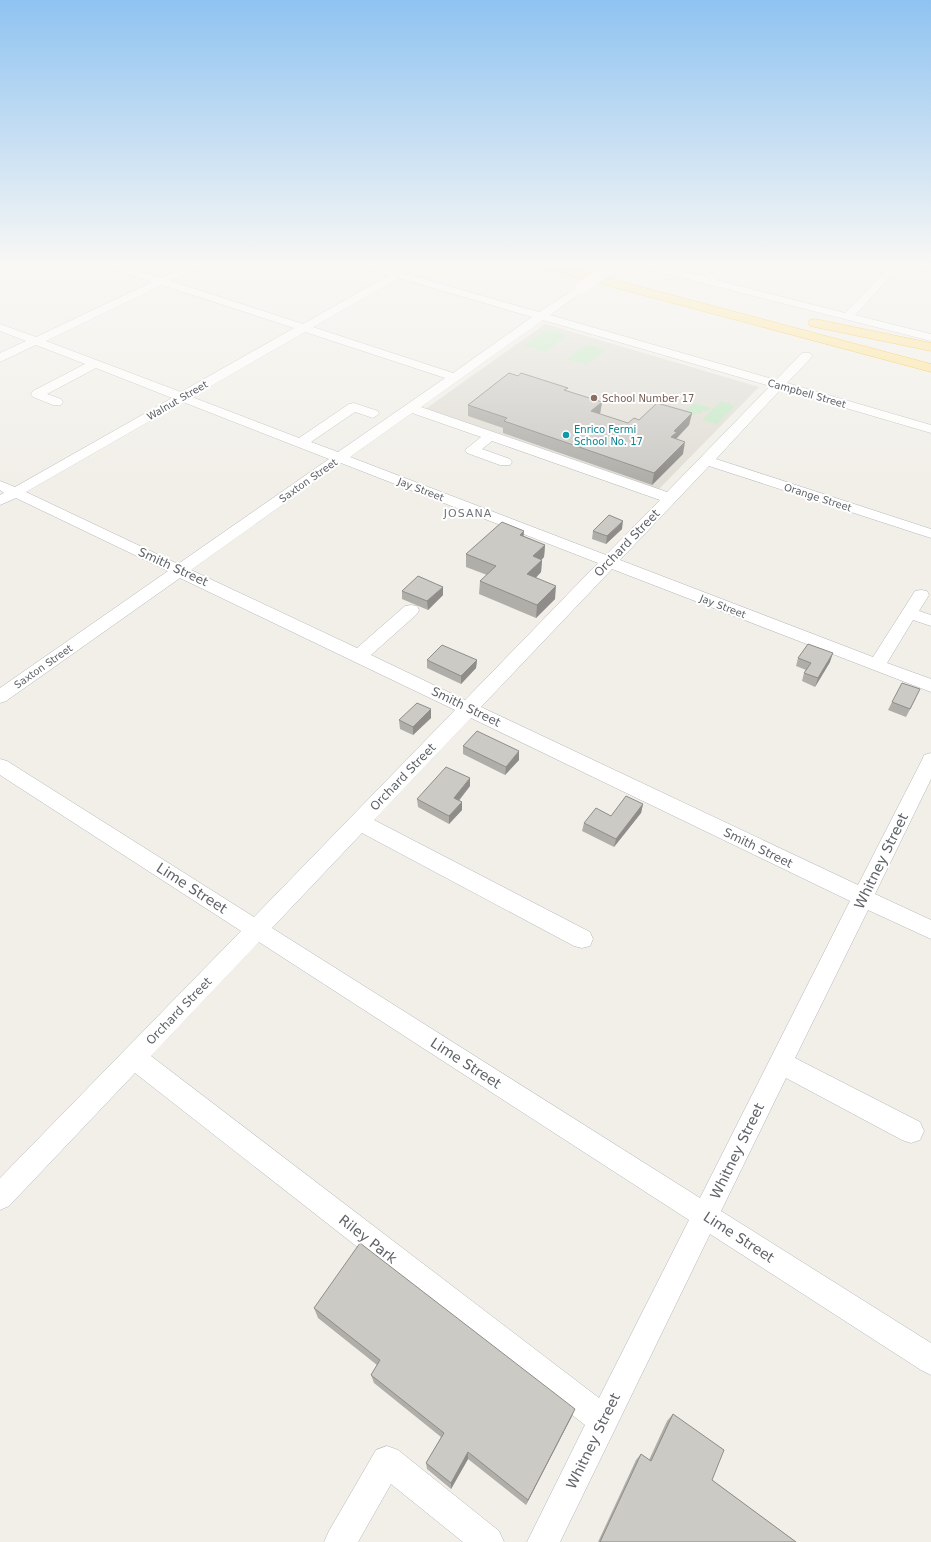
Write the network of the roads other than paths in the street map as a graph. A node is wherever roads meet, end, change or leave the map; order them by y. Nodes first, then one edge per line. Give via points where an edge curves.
1 (25, 336) edge
2 (45, 336) edge
3 (290, 336) edge
4 (328, 336) edge
5 (513, 336) edge
6 (610, 336) edge
7 (812, 336) edge
8 (856, 336) edge
9 (876, 336) edge
10 (36, 340) junction
11 (931, 347) edge
12 (806, 356) dead end
13 (931, 356) edge
14 (0, 358) edge
15 (95, 364) junction
16 (931, 369) edge
17 (454, 377) junction
18 (778, 385) junction
19 (182, 397) junction
20 (57, 402) dead end
21 (411, 408) junction
22 (373, 414) dead end
23 (931, 429) edge
24 (490, 436) junction
25 (300, 443) junction
26 (340, 458) junction
27 (706, 460) junction
28 (506, 462) dead end
29 (8, 488) edge
30 (669, 498) junction
31 (0, 501) edge
32 (931, 534) edge
33 (609, 562) junction
34 (180, 570) junction
35 (920, 595) dead end
36 (411, 610) dead end
37 (909, 613) junction
38 (931, 621) edge
39 (359, 656) junction
40 (877, 666) junction
41 (931, 686) edge
42 (0, 697) edge
43 (468, 708) junction
44 (931, 760) edge
45 (0, 766) edge
46 (924, 792) edge
47 (360, 822) junction
48 (862, 898) junction
49 (256, 929) junction
50 (931, 930) edge
51 (582, 939) dead end
52 (134, 1058) junction
53 (780, 1063) junction
54 (911, 1131) dead end
55 (0, 1197) edge
56 (705, 1216) junction
57 (931, 1360) edge
58 (603, 1420) junction
59 (340, 1542) edge
60 (488, 1542) edge
61 (542, 1542) edge

1 - 10 street, Jay Street
2 - 10 street
3 - 19 street, Walnut Street
4 - 17 street
5 - 17 street, Saxton Street
6 - 18 street, Campbell Street
7 - 16 highway
8 - 13 highway
9 - 11 highway
10 - 14 street
10 - 15 street, Jay Street
12 - 18 street, Orchard Street
15 - 19 street, Jay Street
15 - 20 street via 37,394
17 - 21 street, Saxton Street
18 - 23 street, Campbell Street
18 - 27 street, Orchard Street
19 - 25 street, Jay Street
19 - 29 street, Walnut Street
21 - 24 street
21 - 26 street, Saxton Street
22 - 25 street via 354,407
24 - 28 street via 472,450
24 - 30 street
25 - 26 street, Jay Street
26 - 33 street, Jay Street
26 - 34 street, Saxton Street
27 - 30 street, Orchard Street
27 - 32 street, Orange Street
29 - 31 street, Walnut Street
29 - 34 street, Smith Street
30 - 33 street, Orchard Street
33 - 40 street, Jay Street
33 - 43 street, Orchard Street
34 - 39 street, Smith Street
34 - 42 street, Saxton Street
35 - 37 street
36 - 39 street
37 - 38 street
37 - 40 street
39 - 43 street, Smith Street
40 - 41 street, Jay Street
43 - 47 street, Orchard Street
43 - 48 street, Smith Street
44 - 46 street, Whitney Street
45 - 49 street, Lime Street
46 - 48 street, Whitney Street
47 - 49 street, Orchard Street
47 - 51 street
48 - 50 street, Smith Street
48 - 53 street, Whitney Street
49 - 52 street, Orchard Street
49 - 56 street, Lime Street
52 - 55 street, Orchard Street
52 - 58 street, Riley Park
53 - 54 street
53 - 56 street, Whitney Street
56 - 57 street, Lime Street
56 - 58 street, Whitney Street
58 - 61 street, Whitney Street
59 - 60 street via 387,1461

